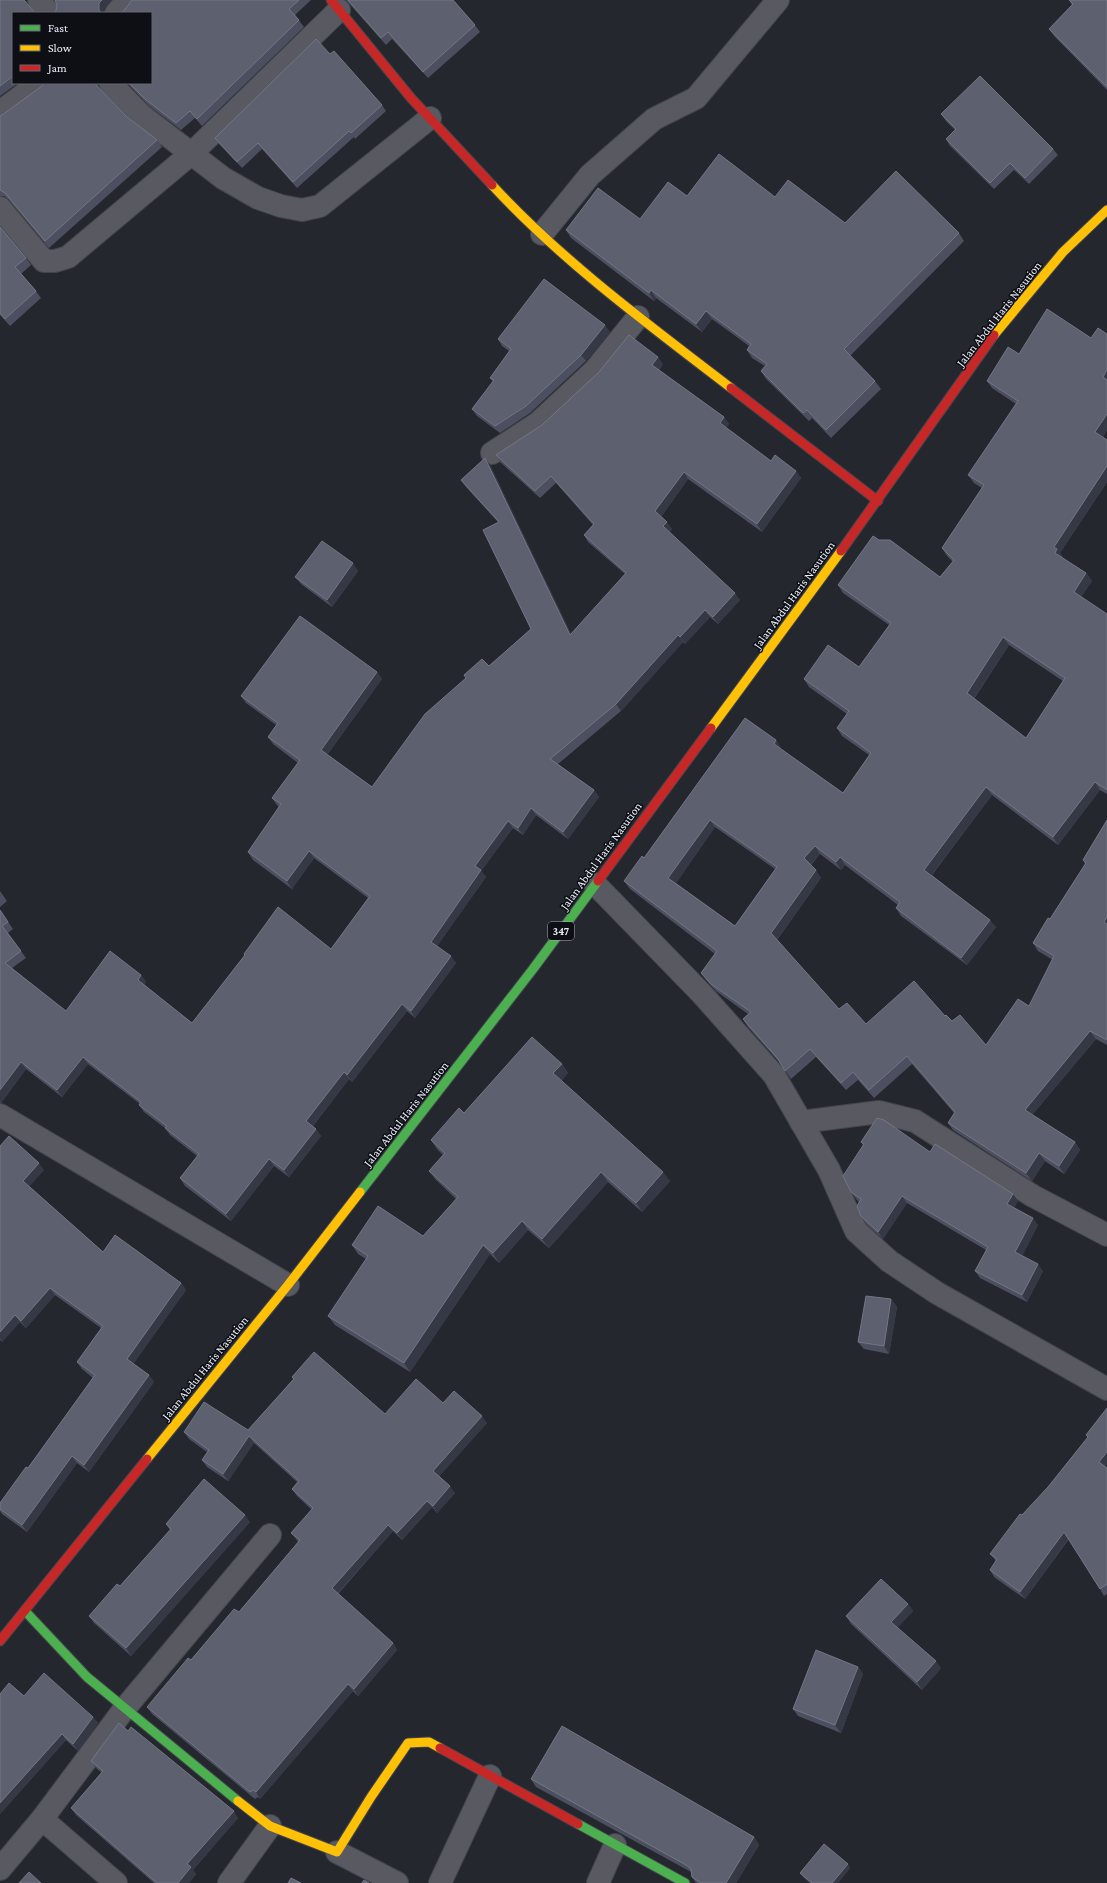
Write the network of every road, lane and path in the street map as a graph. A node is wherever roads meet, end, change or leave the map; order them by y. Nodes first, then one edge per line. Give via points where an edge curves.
1 (39, 0) edge
2 (128, 0) edge
3 (778, 0) edge
4 (335, 5) edge
5 (48, 12) edge
6 (117, 12) edge
7 (38, 84) edge
8 (111, 84) edge
9 (0, 112) edge
10 (430, 118) junction
11 (192, 153) junction
12 (0, 208) edge
13 (1107, 210) edge
14 (542, 234) junction
15 (638, 317) junction
16 (492, 453) dead end
17 (878, 501) junction
18 (595, 884) junction
19 (0, 1115) edge
20 (801, 1122) junction
21 (1107, 1235) edge
22 (288, 1285) junction
23 (1107, 1389) edge
24 (270, 1535) dead end
25 (25, 1611) junction
26 (0, 1641) edge
27 (125, 1708) junction
28 (490, 1776) junction
29 (42, 1819) junction
30 (270, 1826) junction
31 (615, 1845) junction
32 (337, 1852) junction
33 (0, 1869) edge
34 (116, 1883) edge
35 (229, 1883) edge
36 (397, 1883) edge
37 (440, 1883) edge
38 (598, 1883) edge
39 (685, 1883) edge

1 - 5 street
2 - 6 street
3 - 14 street via 696,98 654,119 590,175
4 - 10 main road
4 - 11 street
7 - 9 street
8 - 11 street via 141,115
10 - 11 street via 320,206 302,210 258,198 223,178
10 - 14 main road via 513,208
11 - 12 street via 68,256 55,261 44,261
13 - 17 main road, Jalan Abdul Haris Nasution / 347 via 1063,252 994,335
14 - 15 main road
15 - 16 street via 595,370 538,424
15 - 17 main road
17 - 18 main road, Jalan Abdul Haris Nasution / 347
18 - 20 street via 702,994 774,1075
18 - 22 main road, Jalan Abdul Haris Nasution / 347 via 533,969
19 - 22 street
20 - 21 street via 878,1112 915,1120 1034,1196
20 - 23 street via 829,1170 856,1231 889,1261 937,1293
22 - 25 main road, Jalan Abdul Haris Nasution / 347
24 - 27 street
25 - 26 main road, Jalan Abdul Haris Nasution / 347
25 - 27 main road via 87,1677
27 - 29 street
27 - 30 main road
28 - 31 main road
28 - 32 main road via 429,1742 408,1743
28 - 37 street
29 - 33 street
29 - 34 street
30 - 32 main road
30 - 35 street
31 - 38 street
31 - 39 main road
32 - 36 street

